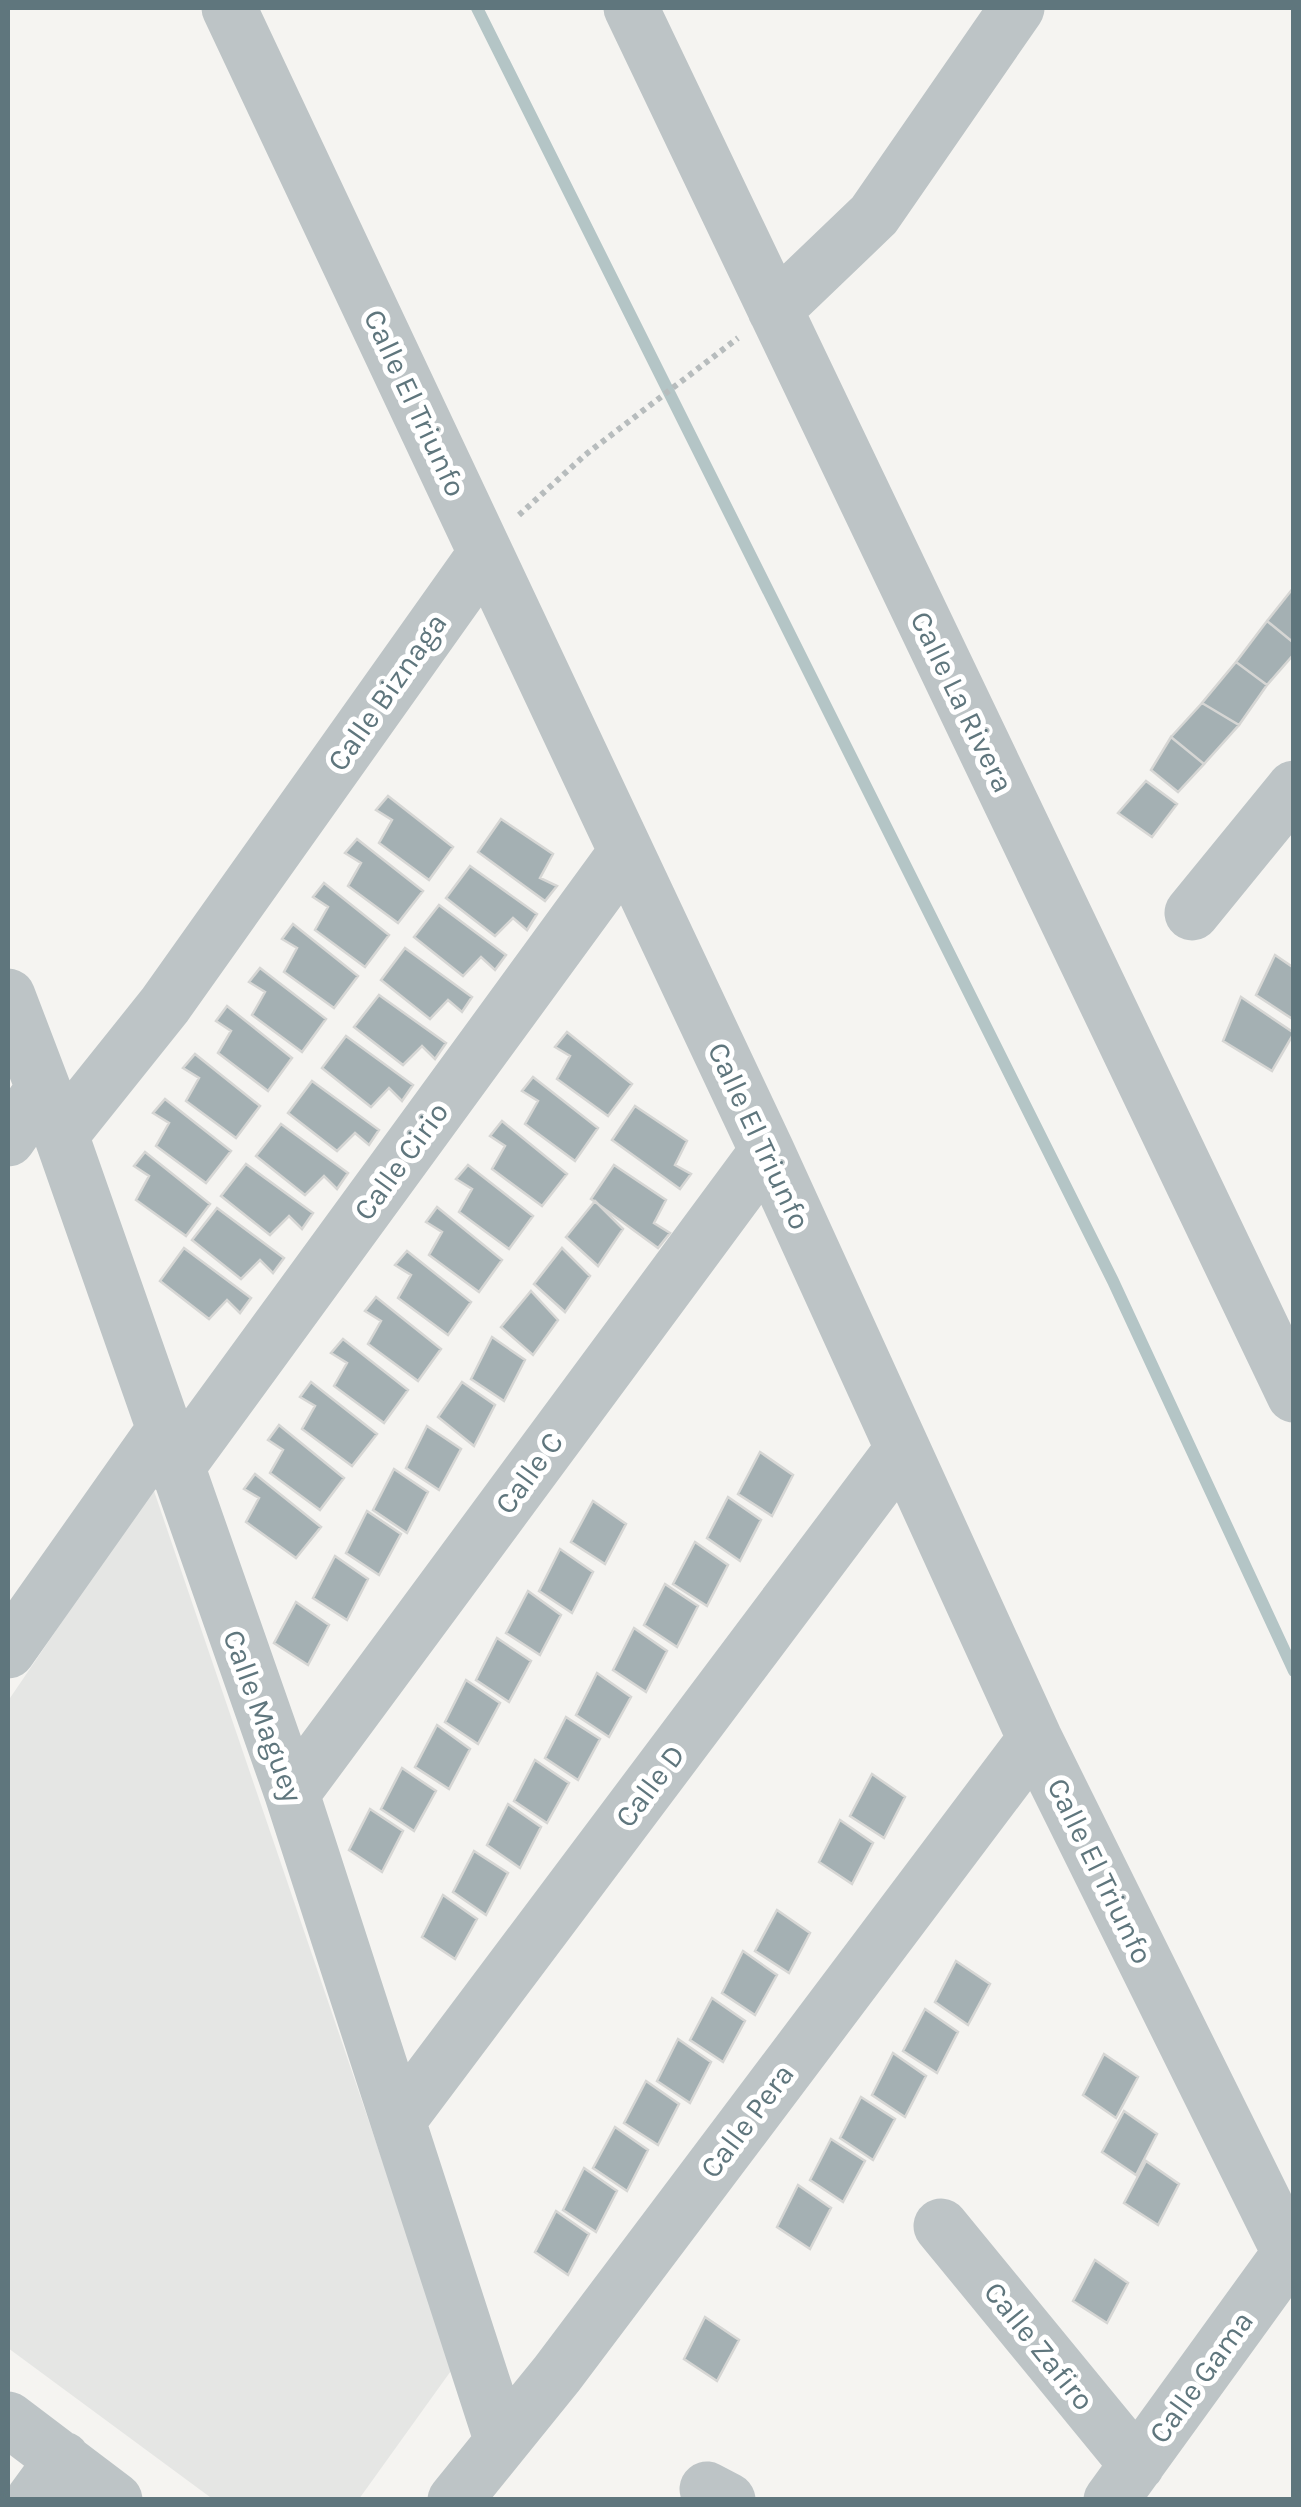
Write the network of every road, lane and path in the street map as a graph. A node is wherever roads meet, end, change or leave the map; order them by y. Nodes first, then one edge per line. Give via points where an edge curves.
1 (230, 8) edge
2 (631, 8) edge
3 (1016, 8) edge
4 (775, 310) junction
5 (485, 554) junction
6 (1294, 788) edge
7 (626, 852) junction
8 (1192, 913) dead end
9 (8, 996) edge
10 (52, 1112) junction
11 (8, 1139) edge
12 (766, 1151) junction
13 (1291, 1384) edge
14 (169, 1450) junction
15 (901, 1451) junction
16 (8, 1650) edge
17 (1035, 1739) junction
18 (292, 1794) junction
19 (398, 2121) junction
20 (941, 2226) dead end
21 (1291, 2258) edge
22 (8, 2419) edge
23 (502, 2442) junction
24 (48, 2479) edge
25 (1124, 2482) edge
26 (115, 2500) edge
27 (454, 2500) edge

1 - 5 street, Calle El Triunfo
2 - 4 street, Calle La Rivera
3 - 4 street via 874,215
4 - 5 path via 539,494
4 - 13 street, Calle La Rivera
5 - 7 street, Calle El Triunfo
5 - 10 street, Calle Biznaga via 164,1006
6 - 8 street
7 - 12 street, Calle El Triunfo
7 - 14 street, Calle Cirio
9 - 10 street, Calle Maguey
10 - 11 street, Calle Biznaga
10 - 14 street, Calle Maguey
12 - 15 street, Calle El Triunfo
12 - 18 street, Calle C
14 - 16 street, Calle Cirio
14 - 18 street, Calle Maguey
15 - 17 street, Calle El Triunfo
15 - 19 street, Calle D
17 - 21 street, Calle El Triunfo
17 - 23 street, Calle Pera
18 - 19 street, Calle Maguey
19 - 23 street, Calle Maguey
20 - 25 street, Calle Zafiro
21 - 25 street, Calle Gama
22 - 24 street
23 - 27 street, Calle Pera
24 - 26 street

